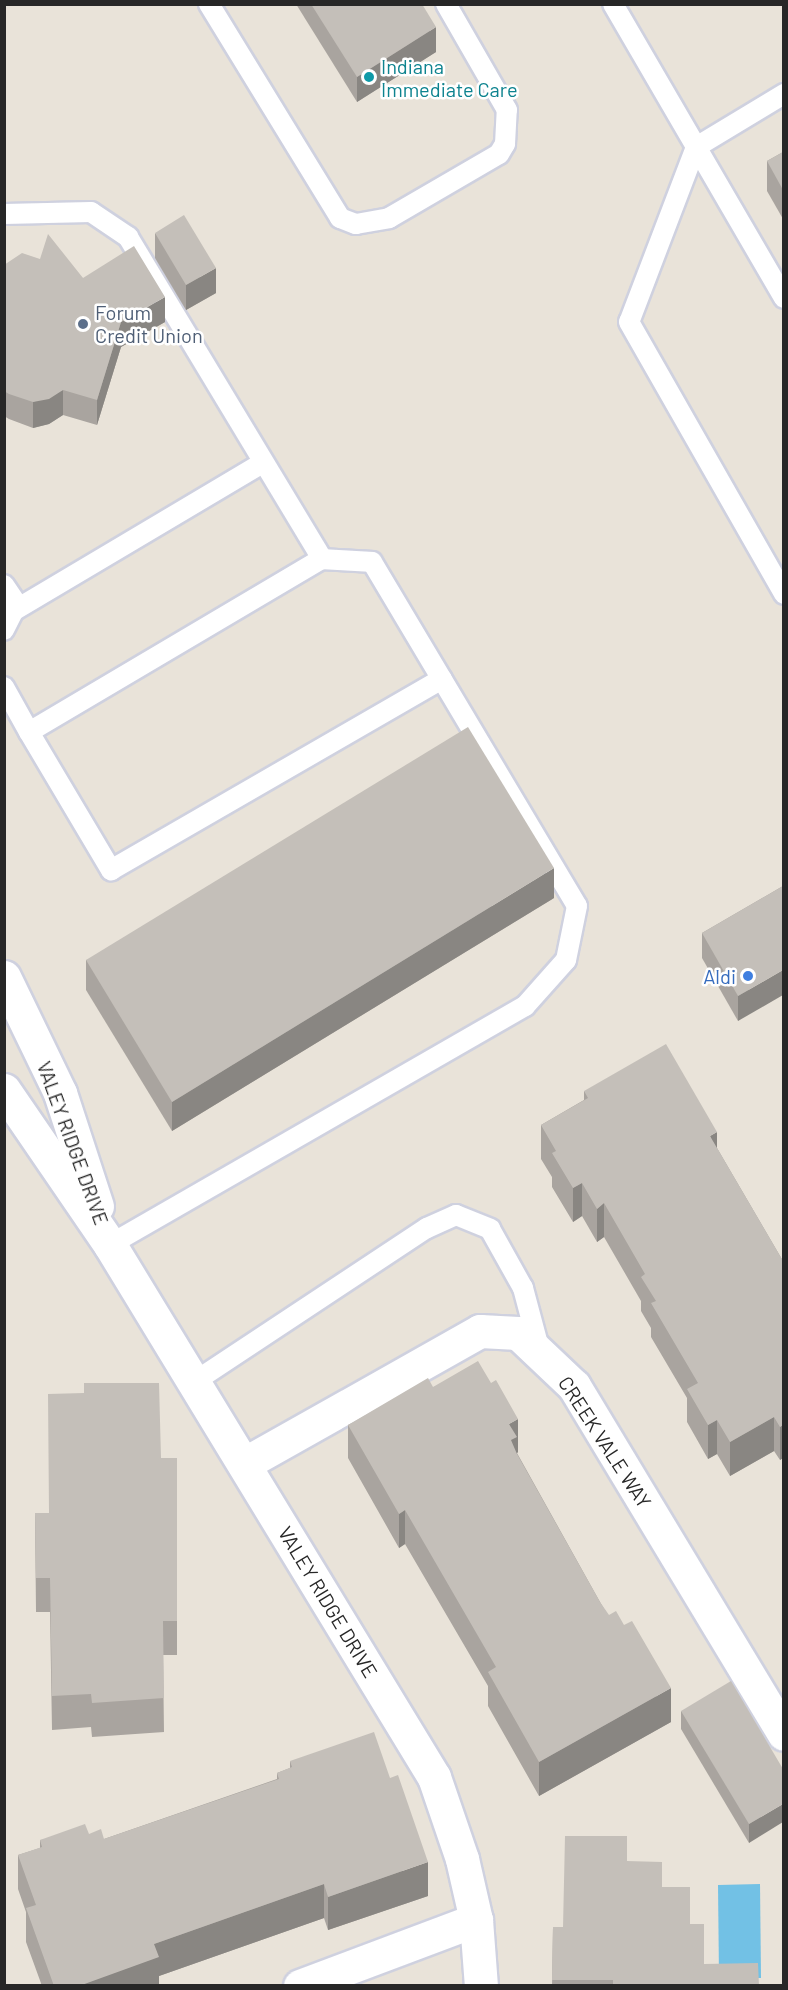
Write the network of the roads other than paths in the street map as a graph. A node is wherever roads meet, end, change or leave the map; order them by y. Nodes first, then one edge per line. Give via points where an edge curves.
1 (209, 4) edge
2 (446, 4) edge
3 (613, 4) edge
4 (783, 93) edge
5 (696, 147) junction
6 (4, 214) edge
7 (783, 298) edge
8 (263, 463) junction
9 (322, 559) junction
10 (4, 585) edge
11 (783, 594) edge
12 (15, 610) junction
13 (4, 630) edge
14 (442, 679) junction
15 (4, 687) edge
16 (29, 732) junction
17 (4, 977) edge
18 (4, 1090) edge
19 (110, 1245) junction
20 (540, 1351) junction
21 (194, 1382) junction
22 (244, 1464) junction
23 (783, 1734) edge
24 (476, 1920) junction
25 (300, 1986) edge
26 (481, 1986) edge

1 - 2 lane via 340,218 356,224 389,218 499,154 505,144 507,110
3 - 5 lane
4 - 5 lane
5 - 7 lane
5 - 11 lane via 629,322
6 - 8 lane via 91,212 128,237
8 - 9 lane
8 - 12 lane
9 - 14 lane via 372,562
9 - 16 lane
10 - 12 lane via 17,604
12 - 13 lane
14 - 16 lane via 111,870
14 - 19 lane via 577,906 566,960 525,1006
15 - 16 lane
17 - 19 street, VALEY RIDGE DRIVE via 60,1093
18 - 19 street, VALEY RIDGE DRIVE
19 - 21 street, VALEY RIDGE DRIVE
20 - 21 lane via 523,1288 490,1229 456,1215 427,1228
20 - 22 street, CREEK VALE WAY via 518,1333 480,1331
20 - 23 street, CREEK VALE WAY via 574,1386
21 - 22 street, VALEY RIDGE DRIVE
22 - 24 street, VALEY RIDGE DRIVE via 434,1777 462,1859
24 - 25 street
24 - 26 street, VALEY RIDGE DRIVE

